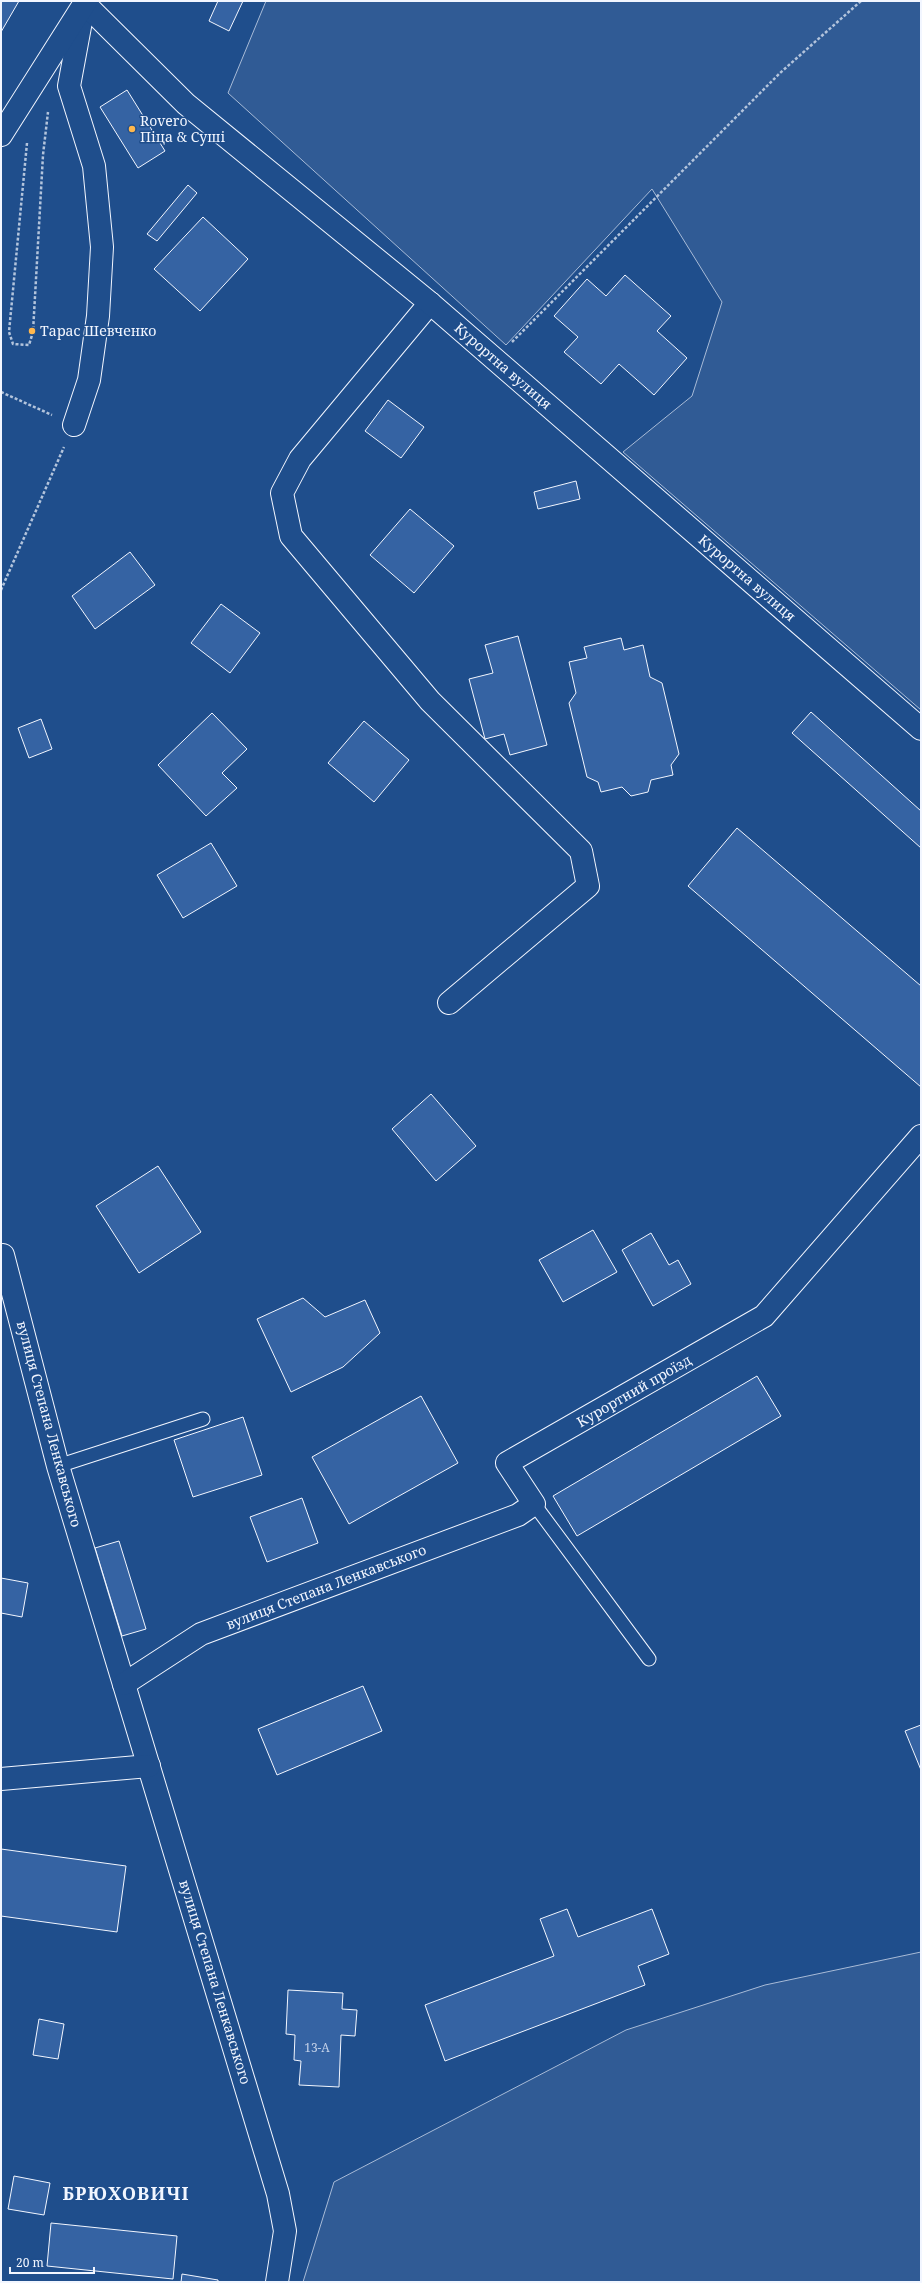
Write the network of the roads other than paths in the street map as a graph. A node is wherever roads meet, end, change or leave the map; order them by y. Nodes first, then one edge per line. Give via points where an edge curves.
1 (85, 2) edge
2 (1, 136) edge
3 (430, 303) junction
4 (74, 425) road end
5 (921, 729) edge
6 (449, 1003) dead end
7 (921, 1136) edge
8 (3, 1255) dead end
9 (203, 1419) dead end
10 (58, 1466) junction
11 (534, 1504) junction
12 (649, 1659) dead end
13 (124, 1684) junction
14 (149, 1766) junction
15 (1, 1779) edge
16 (277, 2282) edge

1 - 2 street
1 - 3 street, Курортна вулиця via 186,104
1 - 4 street via 69,86 94,166 102,247 98,316 89,380
3 - 5 street, Курортна вулиця
3 - 6 street via 300,459 282,493 291,536 430,701 581,851 588,886
7 - 11 street, Курортний проїзд via 764,1316 507,1463
8 - 10 street, вулиця Степана Ленкавського
9 - 10 lane
10 - 13 street, вулиця Степана Ленкавського
11 - 12 lane, Курортний проїзд
11 - 13 street, вулиця Степана Ленкавського via 518,1515 201,1634
13 - 14 street, вулиця Степана Ленкавського
14 - 15 street
14 - 16 street, вулиця Степана Ленкавського via 278,2194 285,2231

